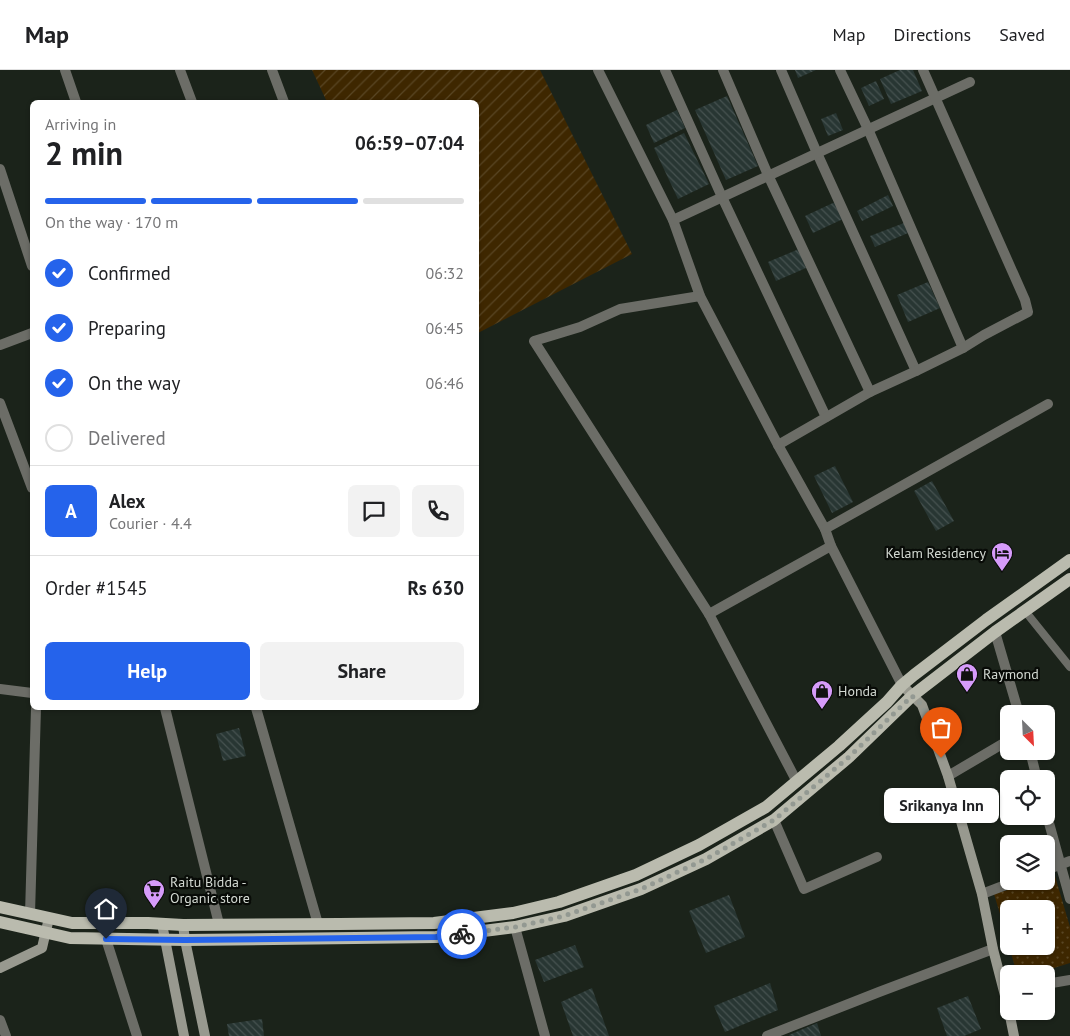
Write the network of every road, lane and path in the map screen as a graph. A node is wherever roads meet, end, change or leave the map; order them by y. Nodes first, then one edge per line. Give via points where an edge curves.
1 (65, 70) edge
2 (180, 70) edge
3 (272, 70) edge
4 (598, 70) edge
5 (665, 70) edge
6 (723, 70) edge
7 (781, 70) edge
8 (840, 70) edge
9 (923, 70) edge
10 (970, 82) dead end
11 (936, 98) junction
12 (75, 100) edge
13 (191, 100) edge
14 (283, 100) edge
15 (868, 129) junction
16 (817, 153) junction
17 (0, 169) edge
18 (768, 176) junction
19 (722, 197) junction
20 (673, 220) junction
21 (30, 260) edge
22 (700, 296) junction
23 (30, 334) edge
24 (0, 345) edge
25 (963, 348) junction
26 (916, 372) junction
27 (870, 392) junction
28 (0, 403) edge
29 (1048, 404) dead end
30 (826, 417) junction
31 (778, 445) junction
32 (30, 483) edge
33 (825, 529) junction
34 (831, 546) junction
35 (1070, 560) edge
36 (1070, 579) edge
37 (1025, 611) junction
38 (709, 614) junction
39 (995, 632) junction
40 (1070, 667) edge
41 (902, 685) junction
42 (0, 689) edge
43 (30, 693) edge
44 (912, 696) junction
45 (1016, 705) edge
46 (36, 710) edge
47 (165, 710) edge
48 (257, 710) edge
49 (1000, 745) edge
50 (948, 776) junction
51 (797, 782) junction
52 (774, 820) junction
53 (1051, 825) edge
54 (877, 857) dead end
55 (1065, 863) edge
56 (1000, 887) edge
57 (982, 894) junction
58 (1070, 899) edge
59 (0, 907) edge
60 (30, 914) junction
61 (49, 918) junction
62 (0, 922) edge
63 (162, 924) junction
64 (218, 924) junction
65 (318, 924) junction
66 (183, 925) junction
67 (515, 927) junction
68 (46, 932) junction
69 (106, 939) junction
70 (166, 940) junction
71 (185, 940) junction
72 (993, 949) junction
73 (17, 960) junction
74 (0, 964) edge
75 (0, 968) edge
76 (1000, 970) edge
77 (1070, 980) edge
78 (1055, 982) edge
79 (0, 1020) edge
80 (1011, 1020) edge
81 (6, 1036) edge
82 (137, 1036) edge
83 (184, 1036) edge
84 (205, 1036) edge
85 (545, 1036) edge
86 (767, 1036) edge
87 (1014, 1036) edge

1 - 12 street
2 - 13 street
3 - 14 street
4 - 20 street
5 - 19 street
6 - 18 street
7 - 16 street
8 - 15 street
9 - 11 street
10 - 11 street
11 - 15 street
11 - 25 street via 1028,312
15 - 16 street
15 - 25 street
16 - 18 street
16 - 26 street
17 - 21 street
18 - 19 street
18 - 27 street
19 - 20 street
19 - 30 street
20 - 22 street
22 - 31 street
22 - 38 street via 620,309 580,327 534,341
23 - 24 street
25 - 26 street
26 - 27 street
27 - 30 street
28 - 32 street
29 - 33 street
30 - 31 street
31 - 33 street
33 - 34 street
34 - 38 street
34 - 41 street
35 - 41 main road
36 - 37 main road
37 - 39 main road
37 - 40 lane
38 - 51 street
39 - 44 main road
39 - 45 street
41 - 44 street
41 - 51 main road
42 - 43 street
44 - 50 street via 922,705
44 - 52 main road via 849,757
46 - 60 street
47 - 64 street
48 - 65 street
49 - 50 street
50 - 57 street
51 - 65 main road via 766,808 699,845 636,875 560,902 513,913 434,922
52 - 54 street via 804,889
52 - 67 main road via 706,859 641,889 564,916
53 - 55 street
55 - 58 street
56 - 57 street
57 - 72 street
59 - 60 main road
60 - 61 main road
61 - 63 main road via 72,923
61 - 68 street
62 - 68 main road
63 - 66 main road
63 - 70 street
64 - 65 main road
64 - 66 main road
66 - 71 street
67 - 71 main road via 436,937
67 - 85 street
68 - 69 main road via 70,938
68 - 73 street via 42,948
69 - 70 main road
69 - 82 street
70 - 71 main road
70 - 83 street
71 - 84 street
72 - 76 street
72 - 86 street
73 - 74 street
73 - 75 street
77 - 78 street
79 - 81 street
80 - 87 street

